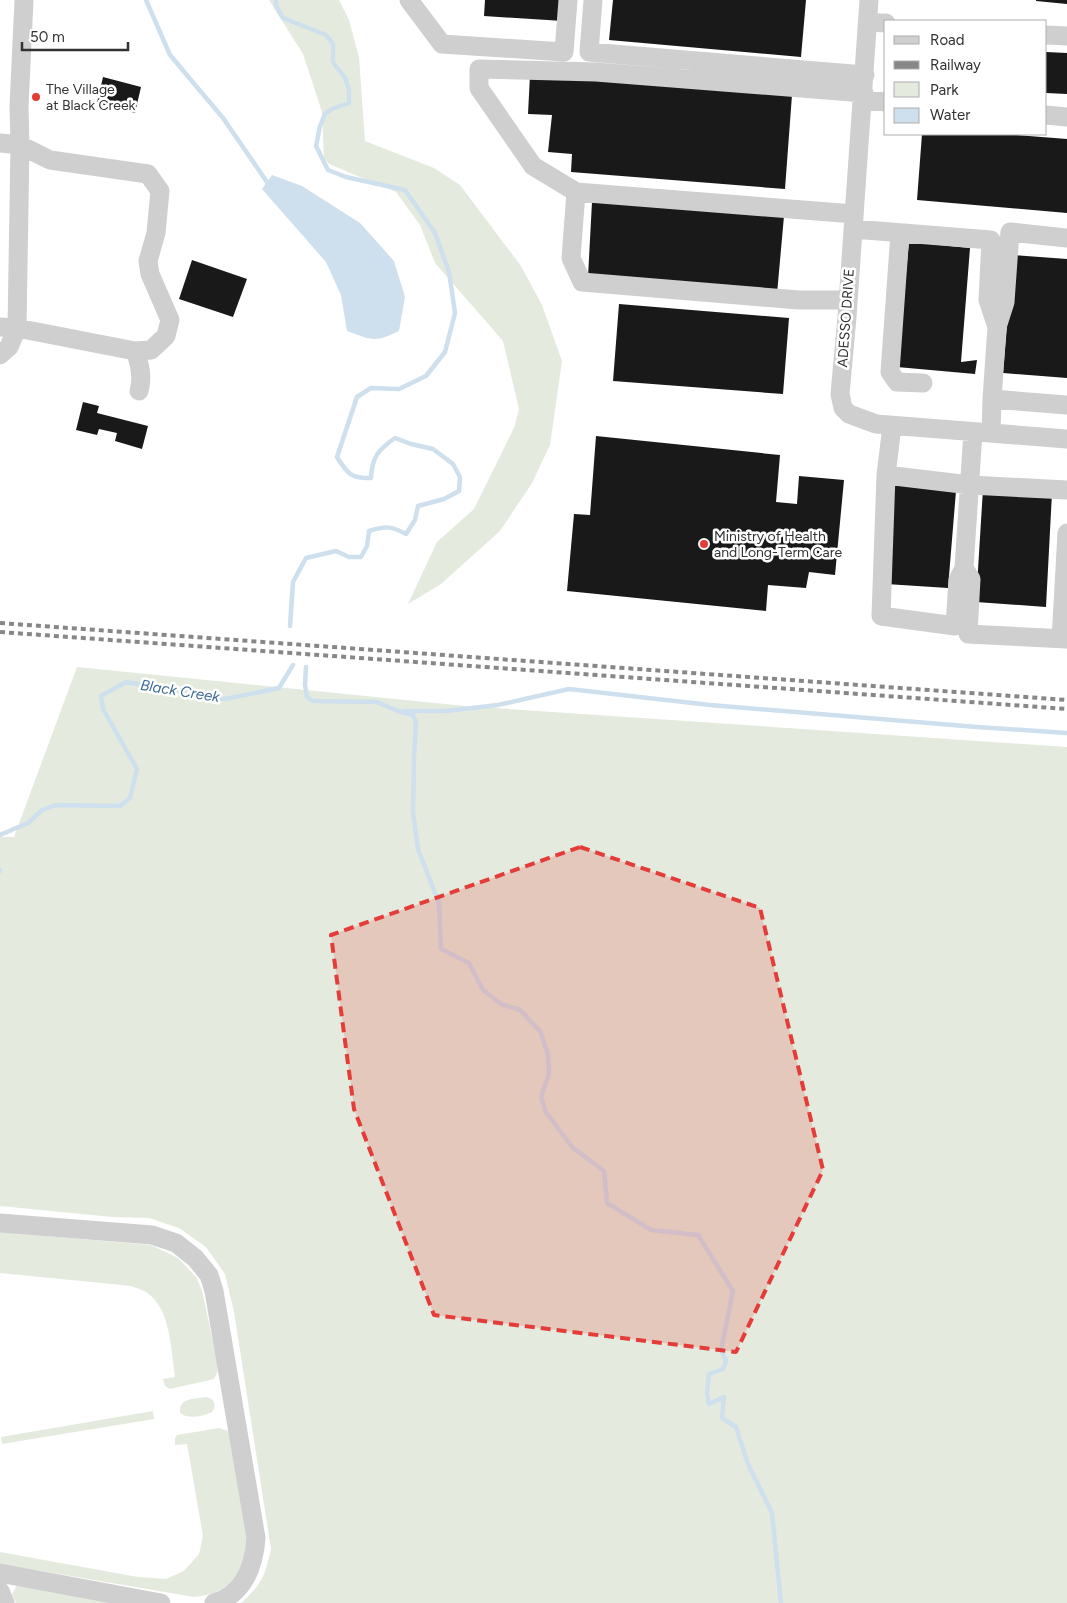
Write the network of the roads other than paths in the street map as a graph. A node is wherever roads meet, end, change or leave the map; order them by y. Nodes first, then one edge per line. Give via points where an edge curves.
1 (24, 0) edge
2 (409, 0) edge
3 (568, 0) edge
4 (593, 0) edge
5 (869, 0) edge
6 (877, 23) edge
7 (1047, 35) edge
8 (1067, 36) edge
9 (864, 89) junction
10 (884, 101) edge
11 (1047, 115) edge
12 (1067, 116) edge
13 (0, 143) edge
14 (20, 145) junction
15 (576, 192) junction
16 (854, 221) junction
17 (900, 233) junction
18 (1067, 238) edge
19 (848, 300) junction
20 (997, 327) junction
21 (8, 328) edge
22 (135, 350) junction
23 (0, 355) edge
24 (923, 383) dead end
25 (140, 391) dead end
26 (992, 399) junction
27 (1067, 405) edge
28 (892, 426) junction
29 (982, 432) junction
30 (1067, 439) edge
31 (886, 475) junction
32 (970, 485) junction
33 (1067, 490) edge
34 (1067, 532) edge
35 (964, 568) junction
36 (1064, 639) edge
37 (0, 1223) edge
38 (0, 1573) edge
39 (0, 1591) edge
40 (5, 1603) edge
41 (161, 1603) edge
42 (214, 1603) edge

1 - 14 street
2 - 3 street via 442,44 564,52
4 - 9 street via 589,52
5 - 6 street, ADESSO DRIVE
6 - 9 street, ADESSO DRIVE
7 - 8 street
9 - 10 street
9 - 15 street via 596,72 479,69 479,88 533,166
9 - 16 street, ADESSO DRIVE
11 - 12 street
13 - 14 street
14 - 21 street
14 - 22 street via 50,160 148,174 160,191 156,233 148,261 150,274 170,320 166,336 151,350
15 - 16 street
15 - 19 street via 571,258 582,282 799,300
16 - 17 street
16 - 19 street, ADESSO DRIVE
17 - 20 street via 991,240 988,300
17 - 24 street via 890,372 897,382
18 - 20 street via 1010,232 1006,302
19 - 28 street, ADESSO DRIVE via 840,394 843,408 864,421
20 - 26 street
21 - 22 street
21 - 23 street via 9,347
22 - 25 street via 140,363
26 - 27 street
26 - 29 street
28 - 29 street, ADESSO DRIVE
28 - 31 street
29 - 30 street, ADESSO DRIVE
29 - 32 street
31 - 32 street
31 - 35 street via 881,616 955,626 958,580
32 - 33 street
32 - 35 street
34 - 36 street
35 - 36 street via 971,579 968,634
37 - 42 street via 152,1235 176,1243 209,1275 256,1538 255,1556 241,1586
38 - 41 street
39 - 40 street

